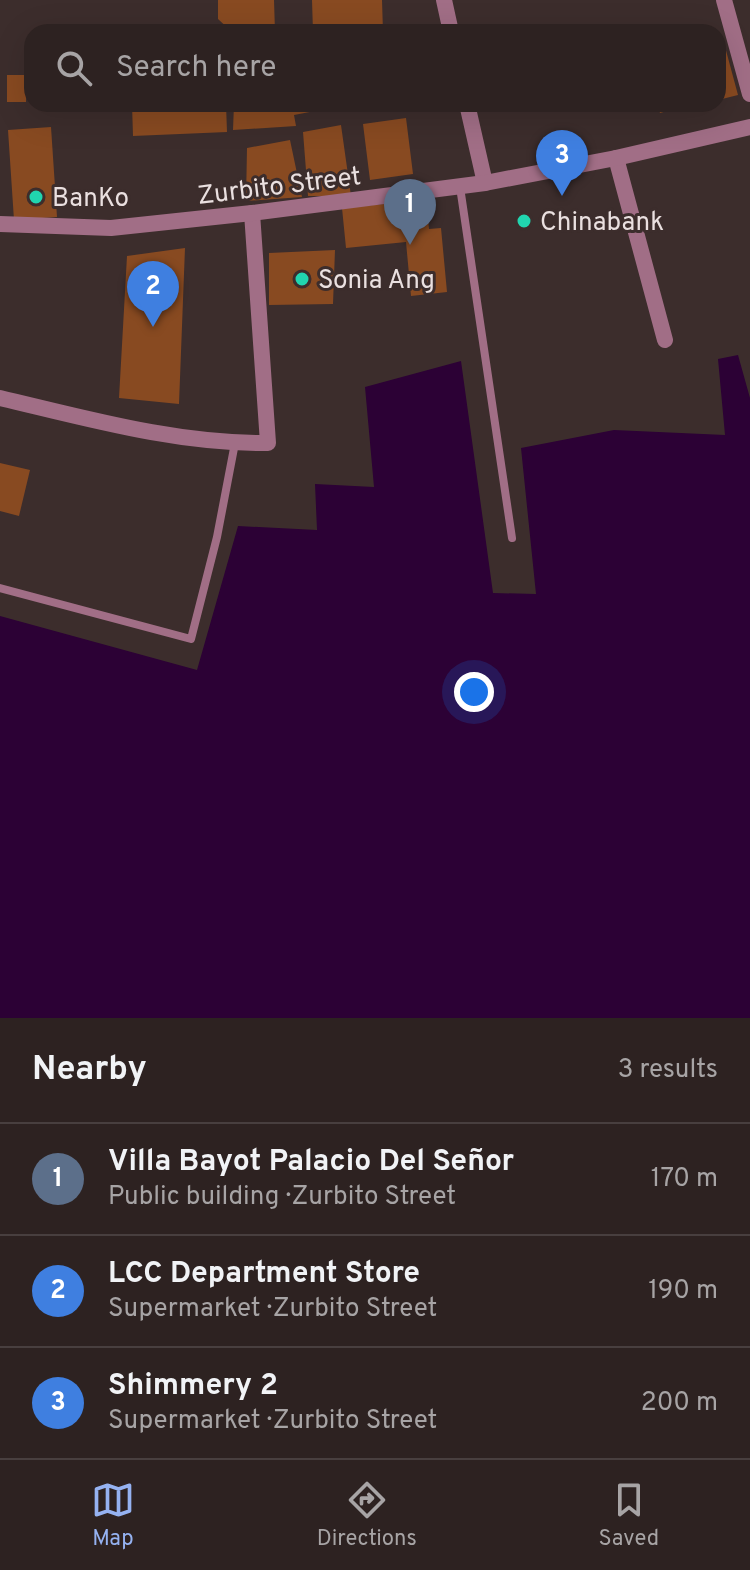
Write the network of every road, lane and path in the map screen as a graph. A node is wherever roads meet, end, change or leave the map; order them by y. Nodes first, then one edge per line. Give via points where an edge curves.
1 (444, 0) edge
2 (724, 0) edge
3 (449, 24) edge
4 (750, 94) edge
5 (469, 112) edge
6 (750, 127) edge
7 (616, 158) junction
8 (485, 183) junction
9 (460, 186) junction
10 (252, 213) junction
11 (0, 224) edge
12 (665, 340) dead end
13 (0, 398) edge
14 (235, 443) junction
15 (512, 538) dead end
16 (0, 588) edge

1 - 3 street
2 - 4 street
5 - 8 street
6 - 7 street, Zurbito Street
7 - 8 street, Zurbito Street
7 - 12 street
8 - 9 street, Zurbito Street
9 - 10 street, Zurbito Street
9 - 15 lane
10 - 11 street, Zurbito Street via 111,228
10 - 14 street via 268,443
13 - 14 street via 156,434
14 - 16 lane via 191,639

